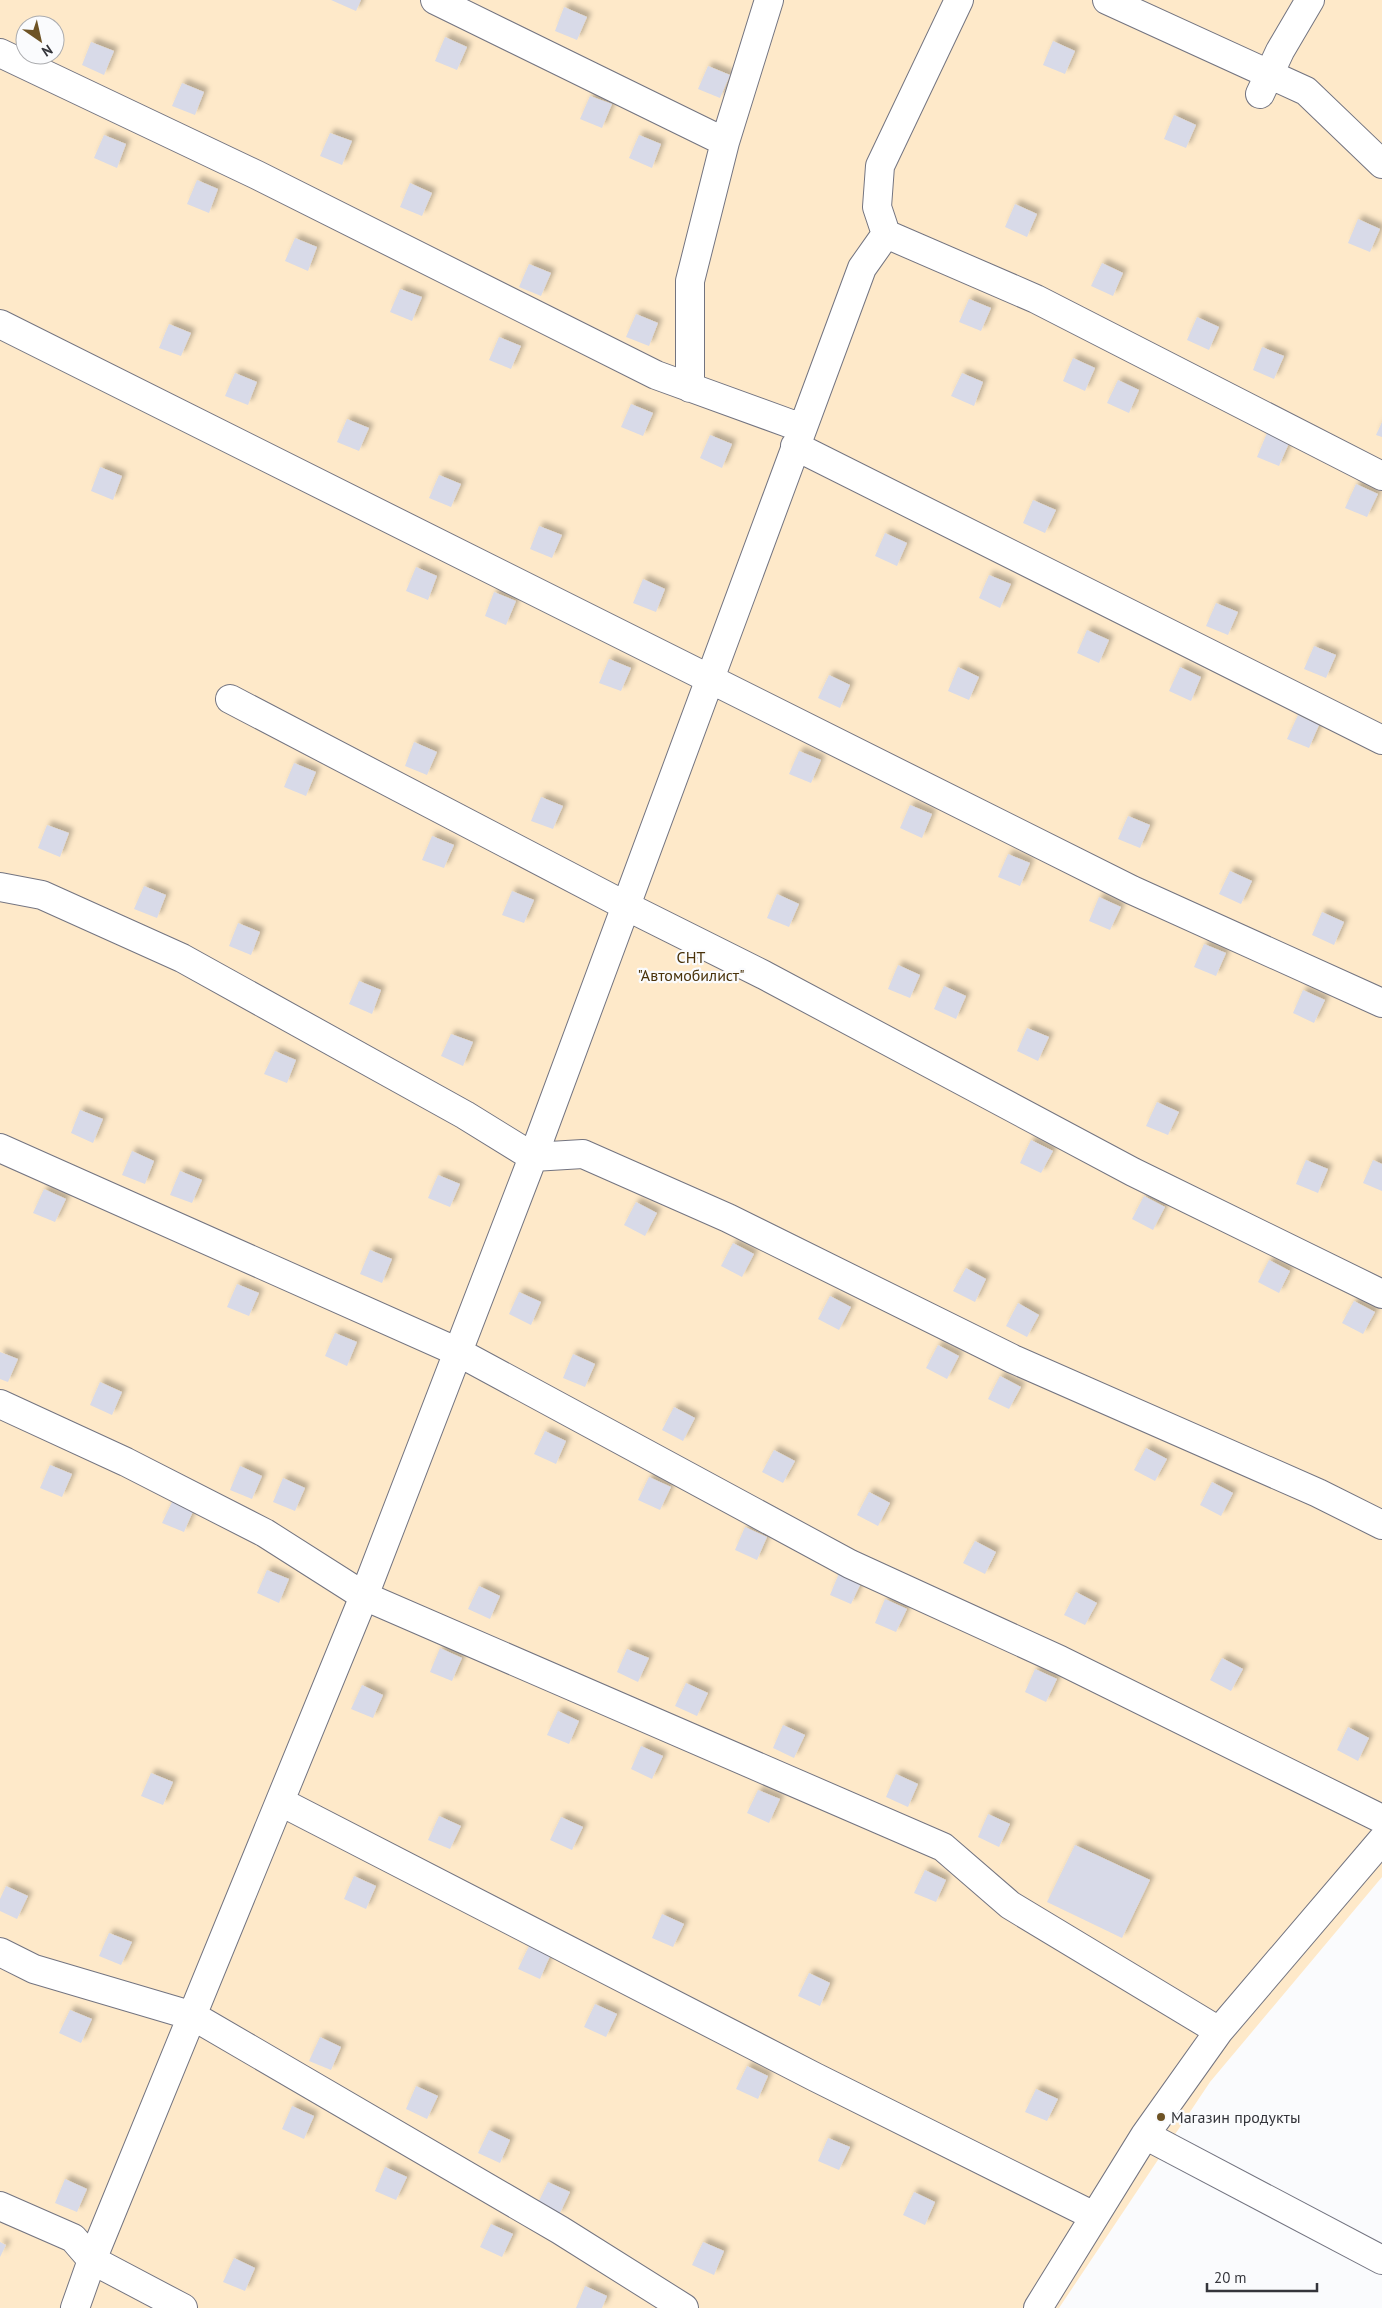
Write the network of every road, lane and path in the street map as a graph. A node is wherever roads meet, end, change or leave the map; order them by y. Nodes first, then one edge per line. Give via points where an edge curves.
1 (435, 0) edge
2 (769, 0) edge
3 (959, 0) edge
4 (1107, 0) edge
5 (1310, 0) edge
6 (0, 53) edge
7 (1265, 83) junction
8 (725, 142) junction
9 (1382, 164) edge
10 (886, 234) junction
11 (0, 324) edge
12 (690, 388) junction
13 (798, 437) junction
14 (1382, 476) edge
15 (711, 679) junction
16 (230, 699) dead end
17 (1382, 740) edge
18 (0, 887) edge
19 (626, 906) junction
20 (1382, 1003) edge
21 (0, 1148) edge
22 (533, 1157) junction
23 (1382, 1294) edge
24 (458, 1352) junction
25 (0, 1404) edge
26 (1382, 1526) edge
27 (364, 1596) junction
28 (280, 1802) junction
29 (1382, 1819) edge
30 (1377, 1857) edge
31 (0, 1952) edge
32 (193, 2016) junction
33 (1219, 2031) junction
34 (1145, 2135) junction
35 (0, 2206) edge
36 (1094, 2216) junction
37 (92, 2260) junction
38 (1382, 2260) edge
39 (75, 2308) edge
40 (182, 2308) edge
41 (684, 2308) edge
42 (1038, 2308) edge

1 - 8 street
2 - 8 street
3 - 10 street via 880,166 877,207
4 - 7 street
5 - 7 street
6 - 12 street via 257,175 656,375
7 - 9 street via 1306,91
8 - 12 street via 690,281
10 - 13 street via 862,268
10 - 14 street via 1036,299
11 - 15 street
12 - 13 street
13 - 15 street
13 - 17 street
15 - 19 street
15 - 20 street via 1132,890
16 - 19 street
18 - 22 street via 42,895 182,958 465,1114
19 - 22 street
19 - 23 street via 764,975 1133,1172
21 - 24 street
22 - 24 street
22 - 26 street via 582,1154 728,1218 1013,1359 1318,1493
24 - 27 street
24 - 29 street via 850,1564 1060,1660
25 - 27 street via 126,1462 265,1533
27 - 28 street
27 - 33 street via 943,1847 1010,1905
28 - 32 street
28 - 36 street via 815,2077
30 - 33 street via 1269,1970
31 - 32 street via 34,1969
32 - 37 street
32 - 41 street via 535,2215
33 - 34 street
34 - 36 street
34 - 38 street
35 - 37 street via 73,2238
36 - 42 street
37 - 39 street
37 - 40 street

